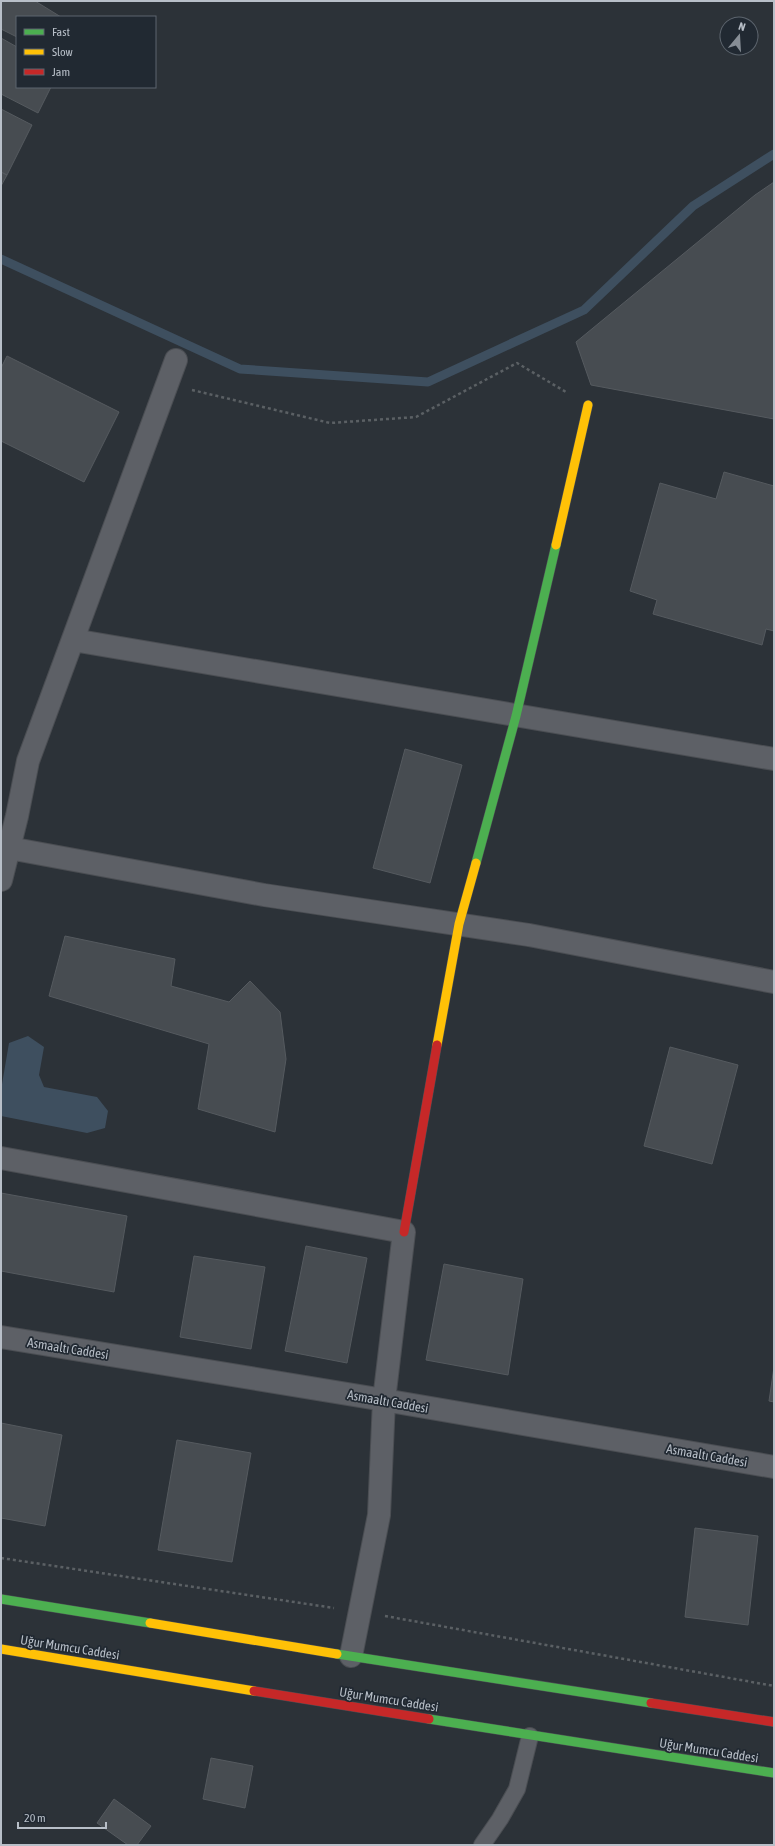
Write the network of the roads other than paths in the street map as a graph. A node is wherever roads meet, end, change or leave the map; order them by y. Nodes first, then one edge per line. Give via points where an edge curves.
1 (176, 360) dead end
2 (588, 405) road end
3 (73, 640) junction
4 (516, 716) junction
5 (774, 759) edge
6 (5, 846) edge
7 (1, 880) edge
8 (459, 924) junction
9 (774, 982) edge
10 (1, 1158) edge
11 (404, 1232) junction
12 (1, 1337) edge
13 (384, 1400) junction
14 (774, 1467) edge
15 (1, 1599) edge
16 (1, 1649) edge
17 (351, 1656) junction
18 (774, 1722) edge
19 (530, 1736) junction
20 (774, 1773) edge
21 (482, 1845) edge

1 - 3 street
2 - 4 main road
3 - 4 street
3 - 6 street via 28,761
4 - 5 street
4 - 8 main road
6 - 7 street
6 - 8 street via 264,895
8 - 9 street
8 - 11 main road
10 - 11 street
11 - 13 street
12 - 13 street, Asmaaltı Caddesi
13 - 14 street, Asmaaltı Caddesi
13 - 17 street via 379,1515
15 - 17 main road
16 - 19 main road, Uğur Mumcu Caddesi
17 - 18 main road
19 - 20 main road, Uğur Mumcu Caddesi
19 - 21 lane via 517,1789

